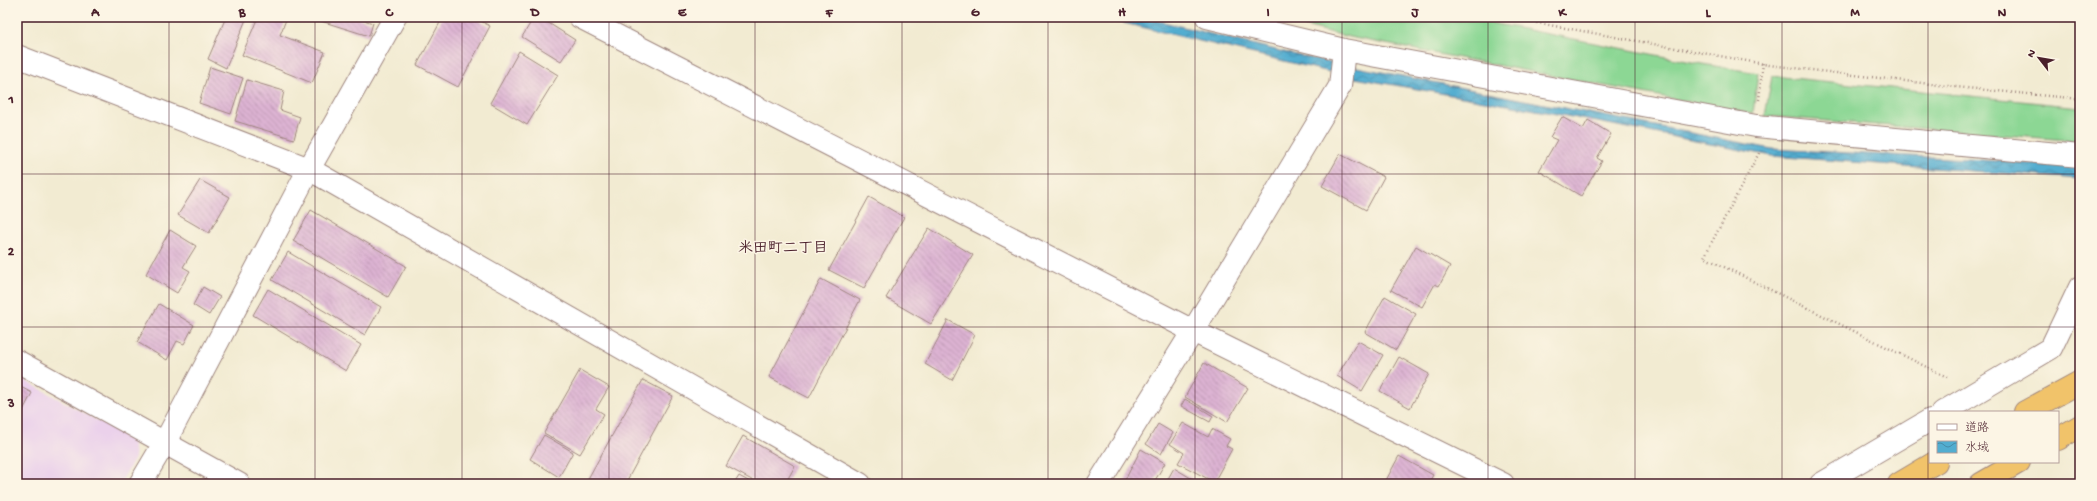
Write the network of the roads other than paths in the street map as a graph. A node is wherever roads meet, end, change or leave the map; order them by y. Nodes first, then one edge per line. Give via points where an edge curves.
1 (395, 17) edge
2 (580, 17) edge
3 (1207, 17) edge
4 (1344, 50) junction
5 (17, 56) edge
6 (2080, 156) edge
7 (309, 169) junction
8 (2080, 287) edge
9 (1193, 331) junction
10 (17, 361) edge
11 (2080, 382) edge
12 (1945, 411) edge
13 (2027, 411) edge
14 (1929, 421) edge
15 (2080, 426) edge
16 (2059, 438) edge
17 (165, 442) junction
18 (1934, 463) edge
19 (2017, 463) edge
20 (140, 484) edge
21 (239, 484) edge
22 (860, 484) edge
23 (1098, 484) edge
24 (1503, 484) edge
25 (1821, 484) edge
26 (1898, 484) edge
27 (1981, 484) edge

1 - 7 street
2 - 9 street
3 - 4 street
4 - 6 street via 1761,126
4 - 9 street via 1340,86
5 - 7 street
7 - 17 street
7 - 22 street
8 - 12 street via 2051,348
9 - 23 street
9 - 24 street
10 - 17 street
11 - 13 highway
14 - 25 street
15 - 16 highway
17 - 20 street
17 - 21 street
18 - 26 highway
19 - 27 highway

